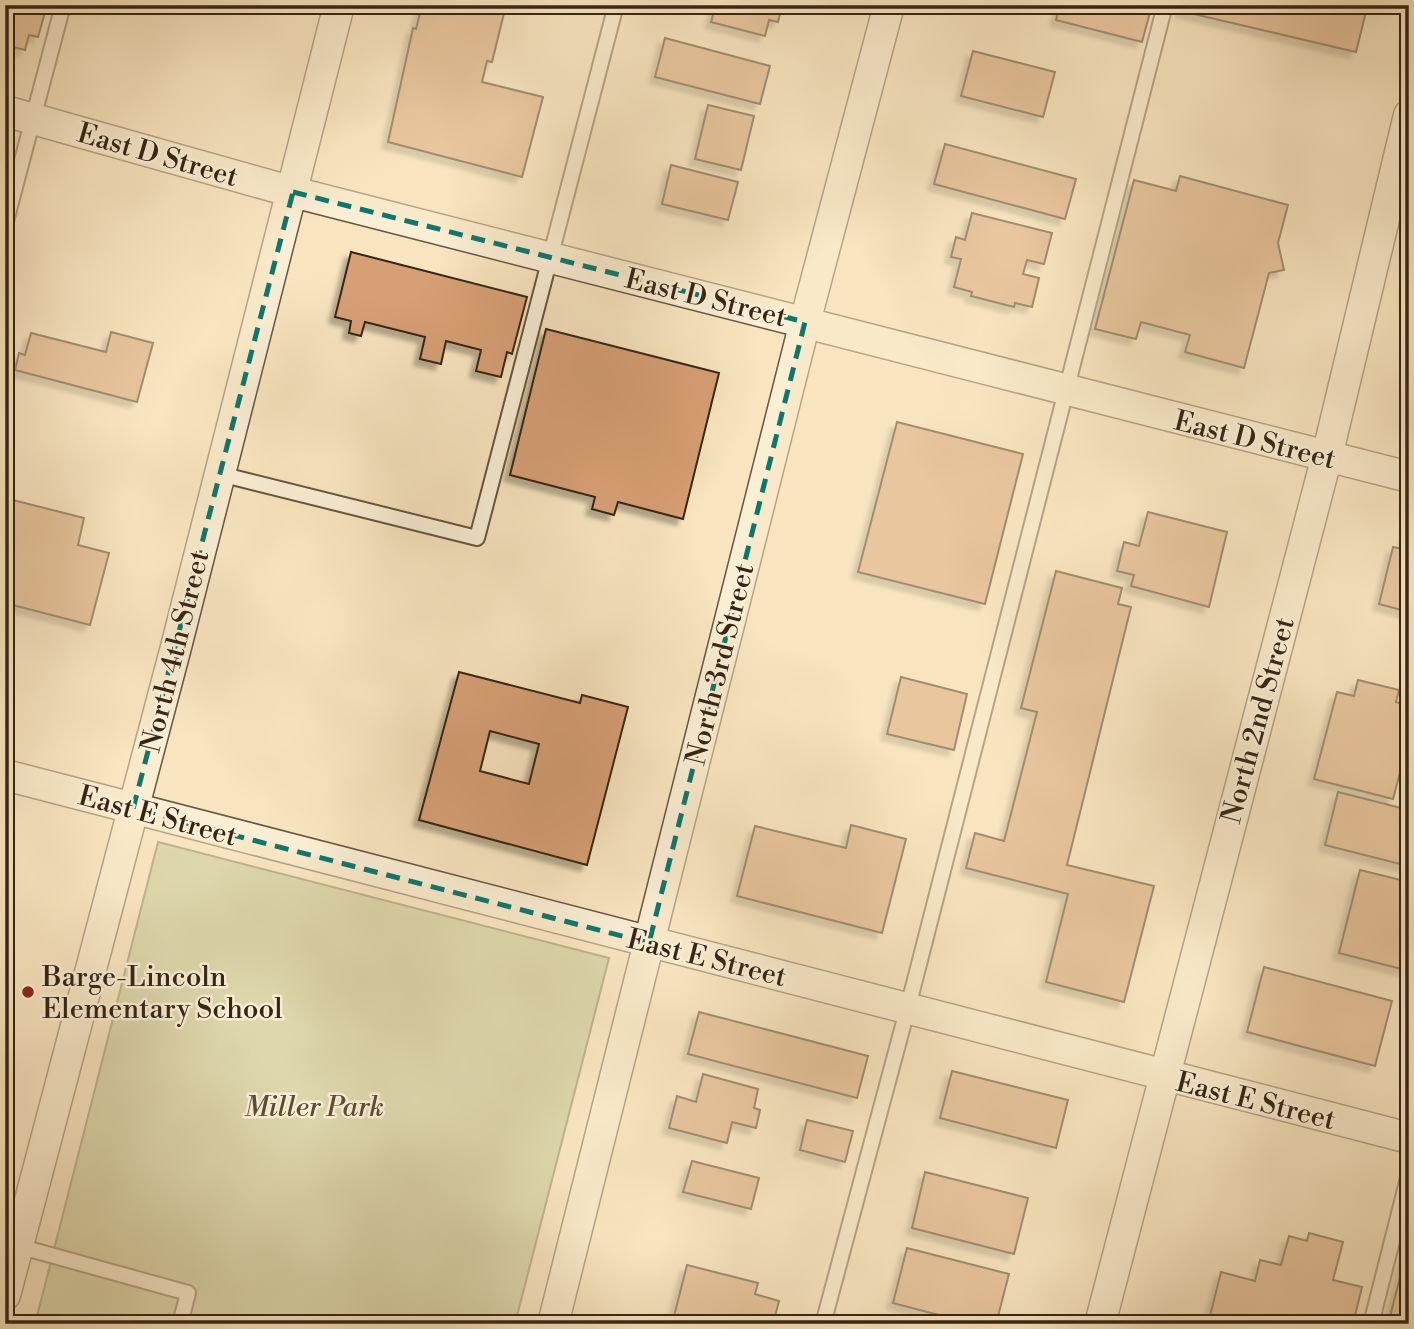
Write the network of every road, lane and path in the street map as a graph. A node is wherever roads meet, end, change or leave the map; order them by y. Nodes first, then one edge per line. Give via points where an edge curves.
1 (63, 5) edge
2 (339, 5) edge
3 (616, 5) edge
4 (889, 5) edge
5 (1165, 5) edge
6 (19, 115) edge
7 (1409, 115) edge
8 (293, 192) junction
9 (5, 225) edge
10 (550, 258) junction
11 (805, 322) junction
12 (1065, 391) junction
13 (1327, 456) junction
14 (220, 474) junction
15 (1409, 477) edge
16 (5, 775) edge
17 (134, 808) junction
18 (649, 943) junction
19 (908, 1007) junction
20 (1163, 1077) junction
21 (1409, 1138) edge
22 (1409, 1174) edge
23 (18, 1246) junction
24 (5, 1295) edge
25 (5, 1322) edge
26 (12, 1324) edge
27 (180, 1324) edge
28 (553, 1324) edge
29 (823, 1324) edge
30 (1100, 1324) edge
31 (1371, 1324) edge

1 - 6 lane
2 - 8 street, North 4th Street
3 - 10 lane
4 - 11 street, North 3rd Street
5 - 12 lane
6 - 8 street, East D Street
6 - 9 lane
7 - 13 street, North 2nd Street
8 - 10 street, East D Street
8 - 14 street, North 4th Street
10 - 11 street, East D Street
10 - 14 lane via 477,538
11 - 12 street, East D Street
11 - 18 street, North 3rd Street
12 - 13 street, East D Street
12 - 19 lane
13 - 15 street, East D Street
13 - 20 street, North 2nd Street
14 - 17 street, North 4th Street
16 - 17 street, East E Street
17 - 18 street, East E Street
17 - 23 street, North 4th Street
18 - 19 street, East E Street
18 - 28 street, North 3rd Street
19 - 20 street, East E Street
19 - 29 lane
20 - 21 street, East E Street
20 - 30 street, North 2nd Street
22 - 31 lane
23 - 24 street, North 4th Street
23 - 27 lane via 188,1293
25 - 26 lane

